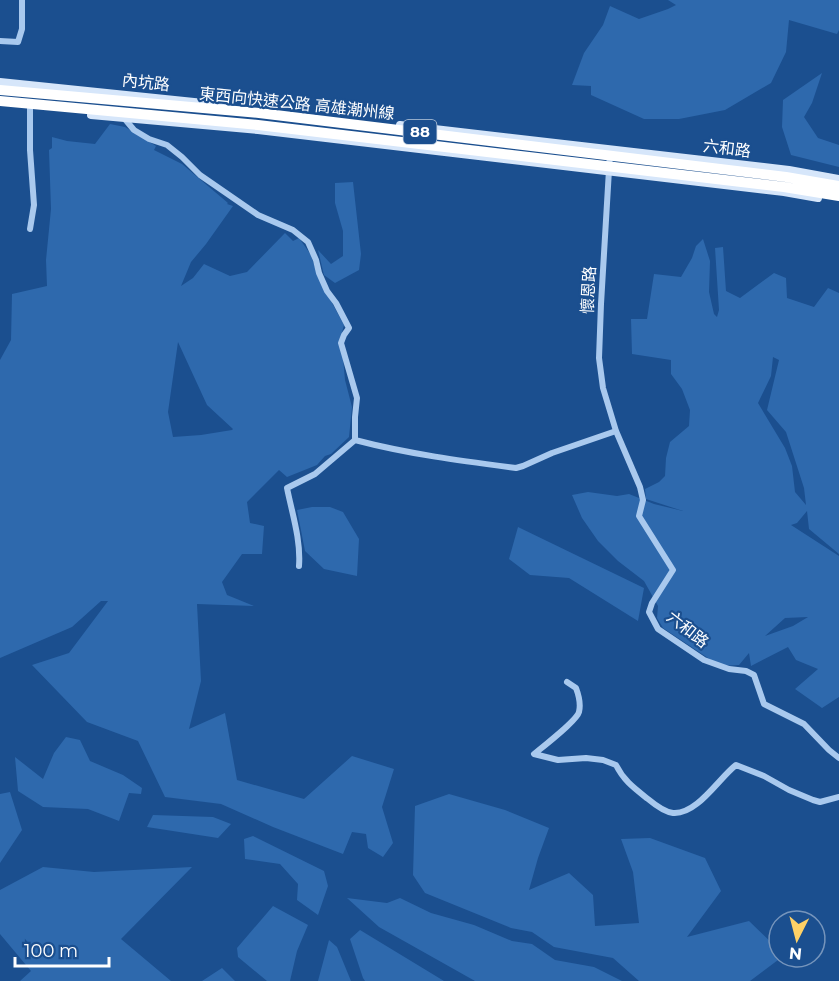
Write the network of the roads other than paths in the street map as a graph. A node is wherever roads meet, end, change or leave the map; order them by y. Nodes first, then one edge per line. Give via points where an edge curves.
1 (22, 0) edge
2 (0, 41) edge
3 (0, 82) edge
4 (0, 90) edge
5 (0, 103) edge
6 (30, 108) junction
7 (124, 118) junction
8 (610, 149) junction
9 (609, 172) junction
10 (839, 179) edge
11 (839, 186) edge
12 (839, 196) edge
13 (839, 201) edge
14 (30, 229) dead end
15 (616, 431) junction
16 (355, 441) junction
17 (299, 566) dead end
18 (567, 682) dead end
19 (839, 758) edge
20 (839, 797) edge

1 - 2 street via 18,42
3 - 8 main road, 內坑路
4 - 11 highway, 東西向快速公路 高雄潮州線 / 88, bridge via 259,113
5 - 6 main road
5 - 12 highway, 東西向快速公路 高雄潮州線 / 88, bridge via 258,125
6 - 7 main road
6 - 14 street via 34,205
7 - 9 main road
7 - 16 street via 134,130 166,145 200,175 258,215 293,230 308,242 327,291 349,328 341,343 357,398
8 - 9 street, 懷恩路
8 - 10 main road, 六和路
9 - 13 main road
9 - 15 street, 懷恩路 via 599,358
15 - 16 street via 516,468
15 - 19 street, 六和路 via 640,487 643,500 639,516 673,570 649,612 658,628 705,660 754,675 764,704 804,724
16 - 17 street via 315,474 287,488
18 - 20 street via 576,688 579,713 534,754 558,760 603,760 616,765 621,777 672,813 682,812 704,798 736,765 813,800

